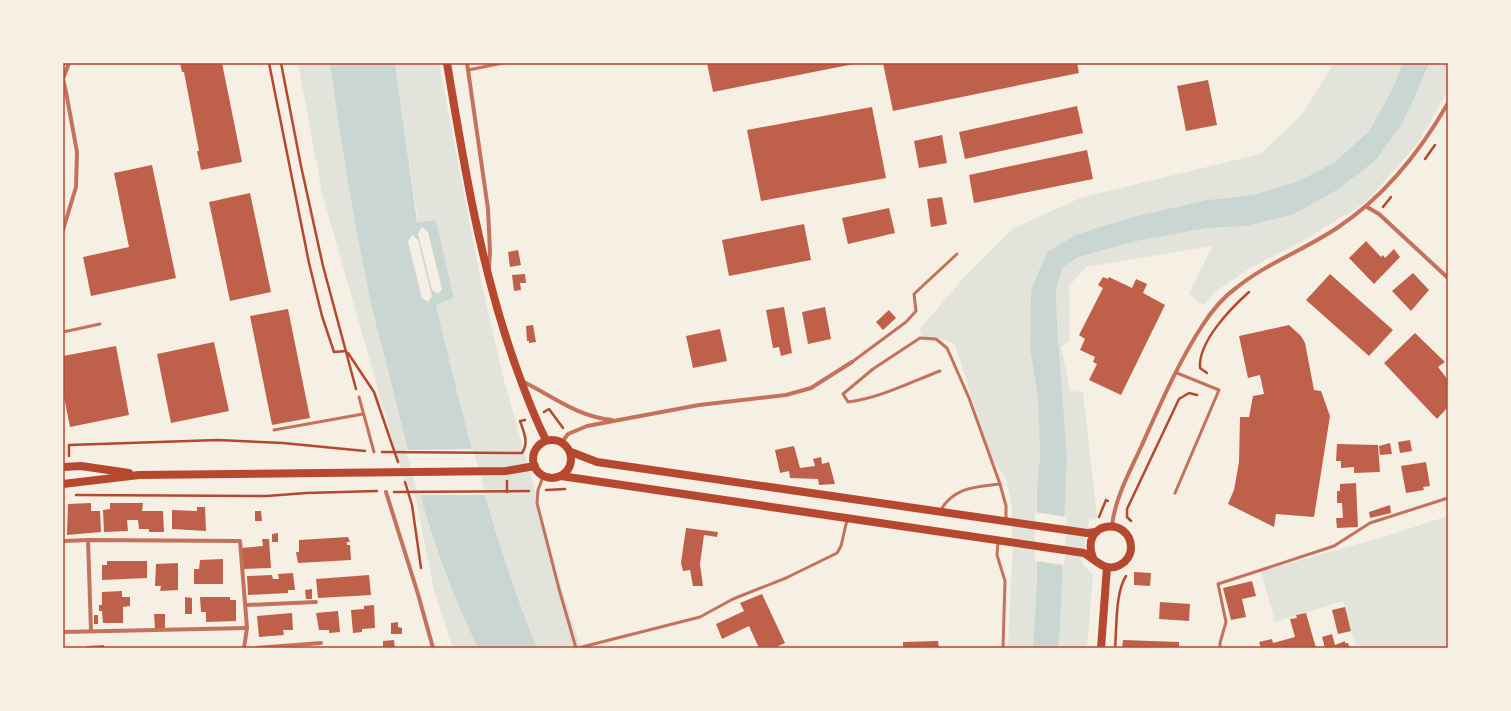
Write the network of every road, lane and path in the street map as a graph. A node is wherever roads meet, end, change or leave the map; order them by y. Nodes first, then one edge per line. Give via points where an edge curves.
1 (69, 63) edge
2 (269, 63) edge
3 (281, 63) edge
4 (447, 63) edge
5 (467, 63) edge
6 (503, 63) edge
7 (468, 70) junction
8 (64, 92) edge
9 (1448, 103) edge
10 (1367, 207) junction
11 (63, 230) edge
12 (957, 254) dead end
13 (488, 275) junction
14 (1448, 278) edge
15 (1242, 298) dead end
16 (100, 324) dead end
17 (63, 332) edge
18 (346, 351) junction
19 (852, 362) joint
20 (940, 371) dead end
21 (1207, 372) dead end
22 (1177, 373) junction
23 (521, 381) junction
24 (1197, 395) dead end
25 (358, 397) joint
26 (363, 414) junction
27 (617, 420) junction
28 (520, 421) dead end
29 (274, 430) dead end
30 (389, 435) dead end
31 (546, 440) junction
32 (562, 442) junction
33 (374, 452) joint
34 (384, 452) dead end
35 (571, 452) junction
36 (69, 453) dead end
37 (535, 466) junction
38 (63, 467) edge
39 (139, 475) junction
40 (561, 476) junction
41 (543, 477) junction
42 (63, 484) edge
43 (1000, 484) junction
44 (572, 489) dead end
45 (538, 490) junction
46 (376, 491) dead end
47 (388, 492) joint
48 (1175, 493) dead end
49 (75, 495) dead end
50 (1448, 498) edge
51 (1106, 500) dead end
52 (412, 504) dead end
53 (1127, 509) dead end
54 (939, 512) junction
55 (848, 518) junction
56 (1005, 522) junction
57 (1094, 522) dead end
58 (1112, 526) junction
59 (1096, 532) junction
60 (88, 540) junction
61 (63, 541) edge
62 (998, 541) junction
63 (1093, 558) junction
64 (1107, 567) junction
65 (420, 574) dead end
66 (1119, 595) dead end
67 (316, 602) dead end
68 (246, 605) junction
69 (247, 628) junction
70 (91, 631) junction
71 (63, 632) edge
72 (321, 643) dead end
73 (244, 648) edge
74 (256, 648) edge
75 (433, 648) edge
76 (577, 648) edge
77 (1003, 648) edge
78 (1101, 648) edge
79 (1115, 648) edge
80 (1220, 648) edge

1 - 8 street via 64,79
2 - 18 path via 322,316 334,352
3 - 18 path via 323,266
4 - 13 main road via 464,166
5 - 7 street
6 - 7 lane
7 - 13 street via 488,210
8 - 11 street via 77,152 76,187
9 - 10 street via 1419,148
10 - 14 street via 1379,214
10 - 22 street via 1336,229 1257,272 1234,289 1216,306 1202,326
12 - 19 lane via 914,294 916,311 906,322
13 - 23 main road via 505,337
15 - 21 path via 1228,311 1202,352 1200,368
16 - 17 lane
18 - 25 path
18 - 30 path via 374,392
19 - 27 street via 811,388 786,395 699,405
20 - 43 lane via 856,401 848,402 843,394 873,369 920,338 936,340 947,348 969,398
22 - 48 lane via 1219,390
22 - 58 street via 1132,466 1116,504
23 - 27 street via 569,408 599,418
23 - 31 main road via 534,417
24 - 53 path via 1189,392 1178,399
25 - 26 lane
26 - 29 lane
26 - 33 lane
27 - 32 street via 574,431
28 - 34 path via 526,448 522,453
31 - 32 main road
31 - 37 main road via 539,444 535,451
32 - 35 main road
33 - 36 path via 283,443 195,440 69,445
35 - 40 main road via 571,466
35 - 54 main road via 597,462
37 - 39 main road via 506,471
37 - 41 main road
38 - 39 main road via 81,466
39 - 42 main road
40 - 41 main road
40 - 55 main road
41 - 45 lane
43 - 54 lane via 977,486 957,492
43 - 56 lane via 1006,506
44 - 45 path
45 - 47 path
45 - 76 lane via 542,526
46 - 49 path via 267,496
47 - 75 street
50 - 80 lane via 1370,523 1334,546 1218,584 1226,622
51 - 57 path via 1101,514
52 - 65 path
54 - 56 main road
55 - 62 main road
55 - 76 lane via 837,553 786,578 733,599 700,616
56 - 59 main road via 1087,534
58 - 59 main road
58 - 64 main road via 1125,532 1131,550 1125,562
59 - 63 main road via 1091,540 1090,550
60 - 61 street
60 - 68 street via 240,541
60 - 70 street
62 - 63 main road via 1084,554
62 - 77 lane via 997,555 1004,581
63 - 64 main road
64 - 78 main road
66 - 79 path
67 - 68 street
68 - 69 street
69 - 70 street
69 - 73 street
70 - 71 street
72 - 74 street

